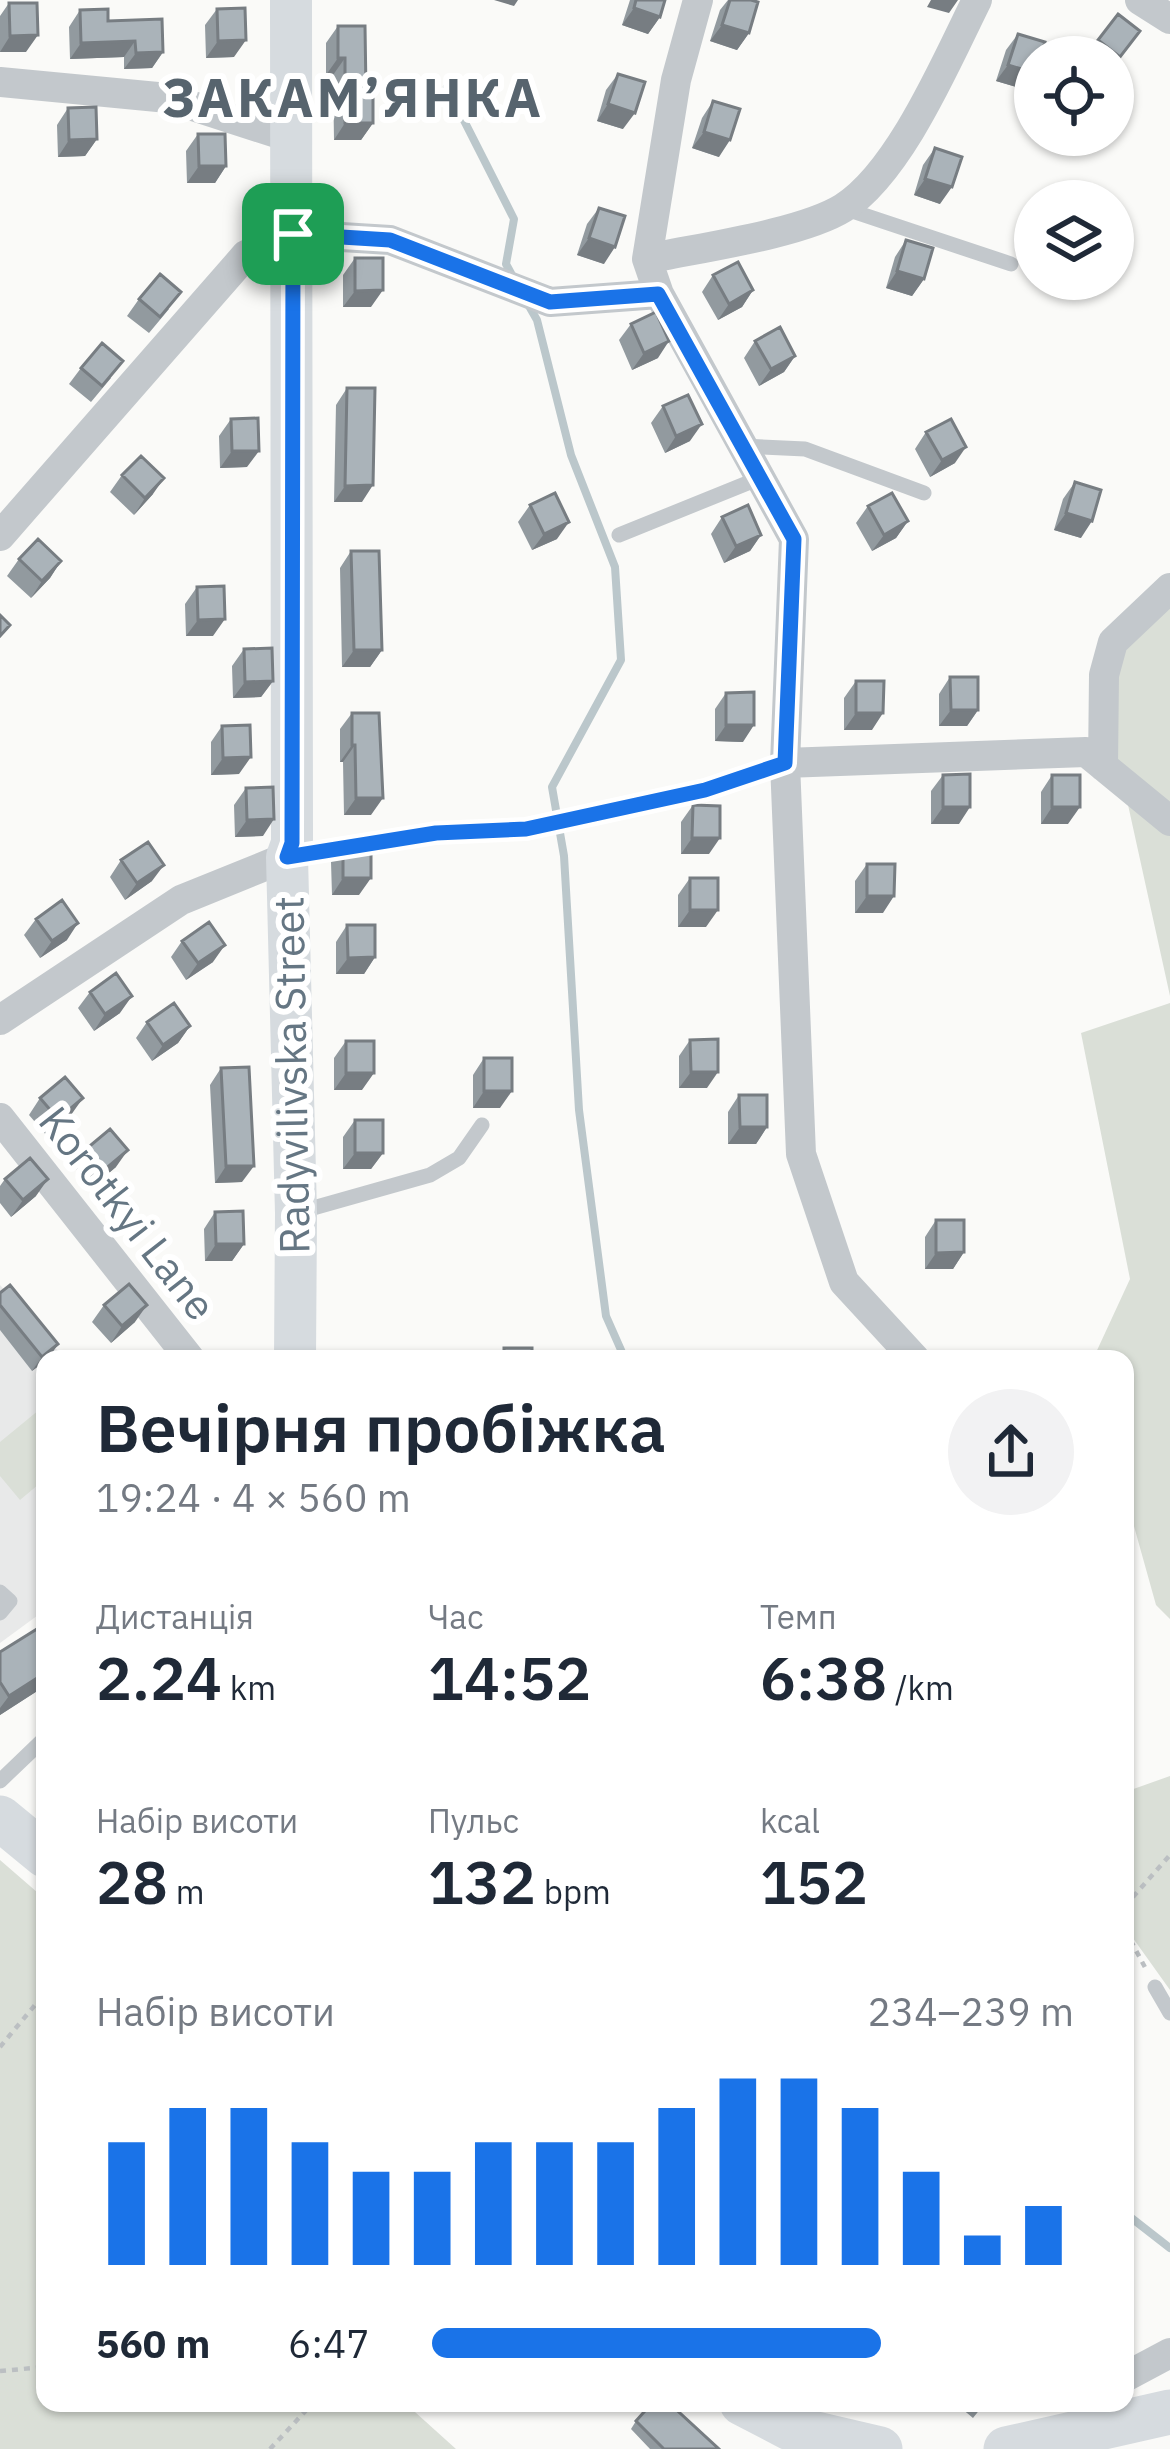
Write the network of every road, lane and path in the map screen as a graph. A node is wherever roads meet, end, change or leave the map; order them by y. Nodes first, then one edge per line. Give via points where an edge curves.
1 (291, 0) edge
2 (698, 0) edge
3 (976, 0) edge
4 (1140, 0) edge
5 (1170, 19) edge
6 (0, 82) edge
7 (292, 138) junction
8 (843, 208) junction
9 (293, 234) junction
10 (647, 259) junction
11 (1011, 264) dead end
12 (658, 294) junction
13 (743, 446) junction
14 (760, 478) junction
15 (924, 493) dead end
16 (0, 536) edge
17 (619, 536) dead end
18 (1170, 588) edge
19 (785, 763) junction
20 (1103, 766) junction
21 (1170, 821) edge
22 (287, 857) junction
23 (0, 1021) edge
24 (0, 1118) edge
25 (482, 1125) dead end
26 (296, 1213) junction
27 (183, 1350) edge
28 (295, 1350) edge
29 (907, 1350) edge
30 (0, 1592) edge
31 (0, 1613) edge
32 (36, 1747) edge
33 (0, 1781) edge
34 (0, 1818) edge
35 (0, 1840) edge
36 (36, 1848) edge
37 (1170, 1855) edge
38 (36, 1870) edge
39 (1134, 1896) edge
40 (1134, 1947) edge
41 (1155, 1987) joint
42 (36, 2004) edge
43 (1170, 2013) edge
44 (0, 2047) edge
45 (1170, 2353) edge
46 (36, 2368) edge
47 (0, 2371) edge
48 (1134, 2373) edge
49 (305, 2412) edge
50 (722, 2412) edge
51 (752, 2412) edge
52 (1170, 2413) edge
53 (1091, 2428) edge
54 (1170, 2430) edge
55 (784, 2441) edge
56 (270, 2449) edge
57 (880, 2449) edge
58 (1006, 2449) edge

1 - 7 street, Radyvilivska Street
2 - 10 street via 676,80
3 - 8 street via 887,164
4 - 5 street
6 - 7 street via 168,98
7 - 9 street, Radyvilivska Street
8 - 10 street
8 - 11 lane
9 - 12 street via 390,240 550,302
9 - 16 street via 246,255
9 - 22 street, Radyvilivska Street
10 - 12 street
12 - 13 street
13 - 14 street
13 - 15 lane via 805,449
14 - 17 lane
14 - 19 street via 794,539
18 - 20 street via 1113,642 1104,675
19 - 20 street via 1086,752
19 - 22 path via 705,790 526,829 436,833
19 - 29 street via 801,1154 844,1282
20 - 21 street
22 - 23 street via 181,899
22 - 26 street, Radyvilivska Street
24 - 27 street, Korotkyi Lane
25 - 26 lane via 459,1158 430,1175
26 - 28 street, Radyvilivska Street
30 - 31 lane via 10,1601
32 - 33 lane
34 - 36 main road
35 - 38 main road
37 - 39 path
40 - 41 path
41 - 43 lane
42 - 44 path
45 - 48 street
46 - 47 path
49 - 56 path
50 - 55 main road
51 - 55 main road
52 - 53 main road
53 - 54 main road
53 - 58 main road
55 - 57 main road

